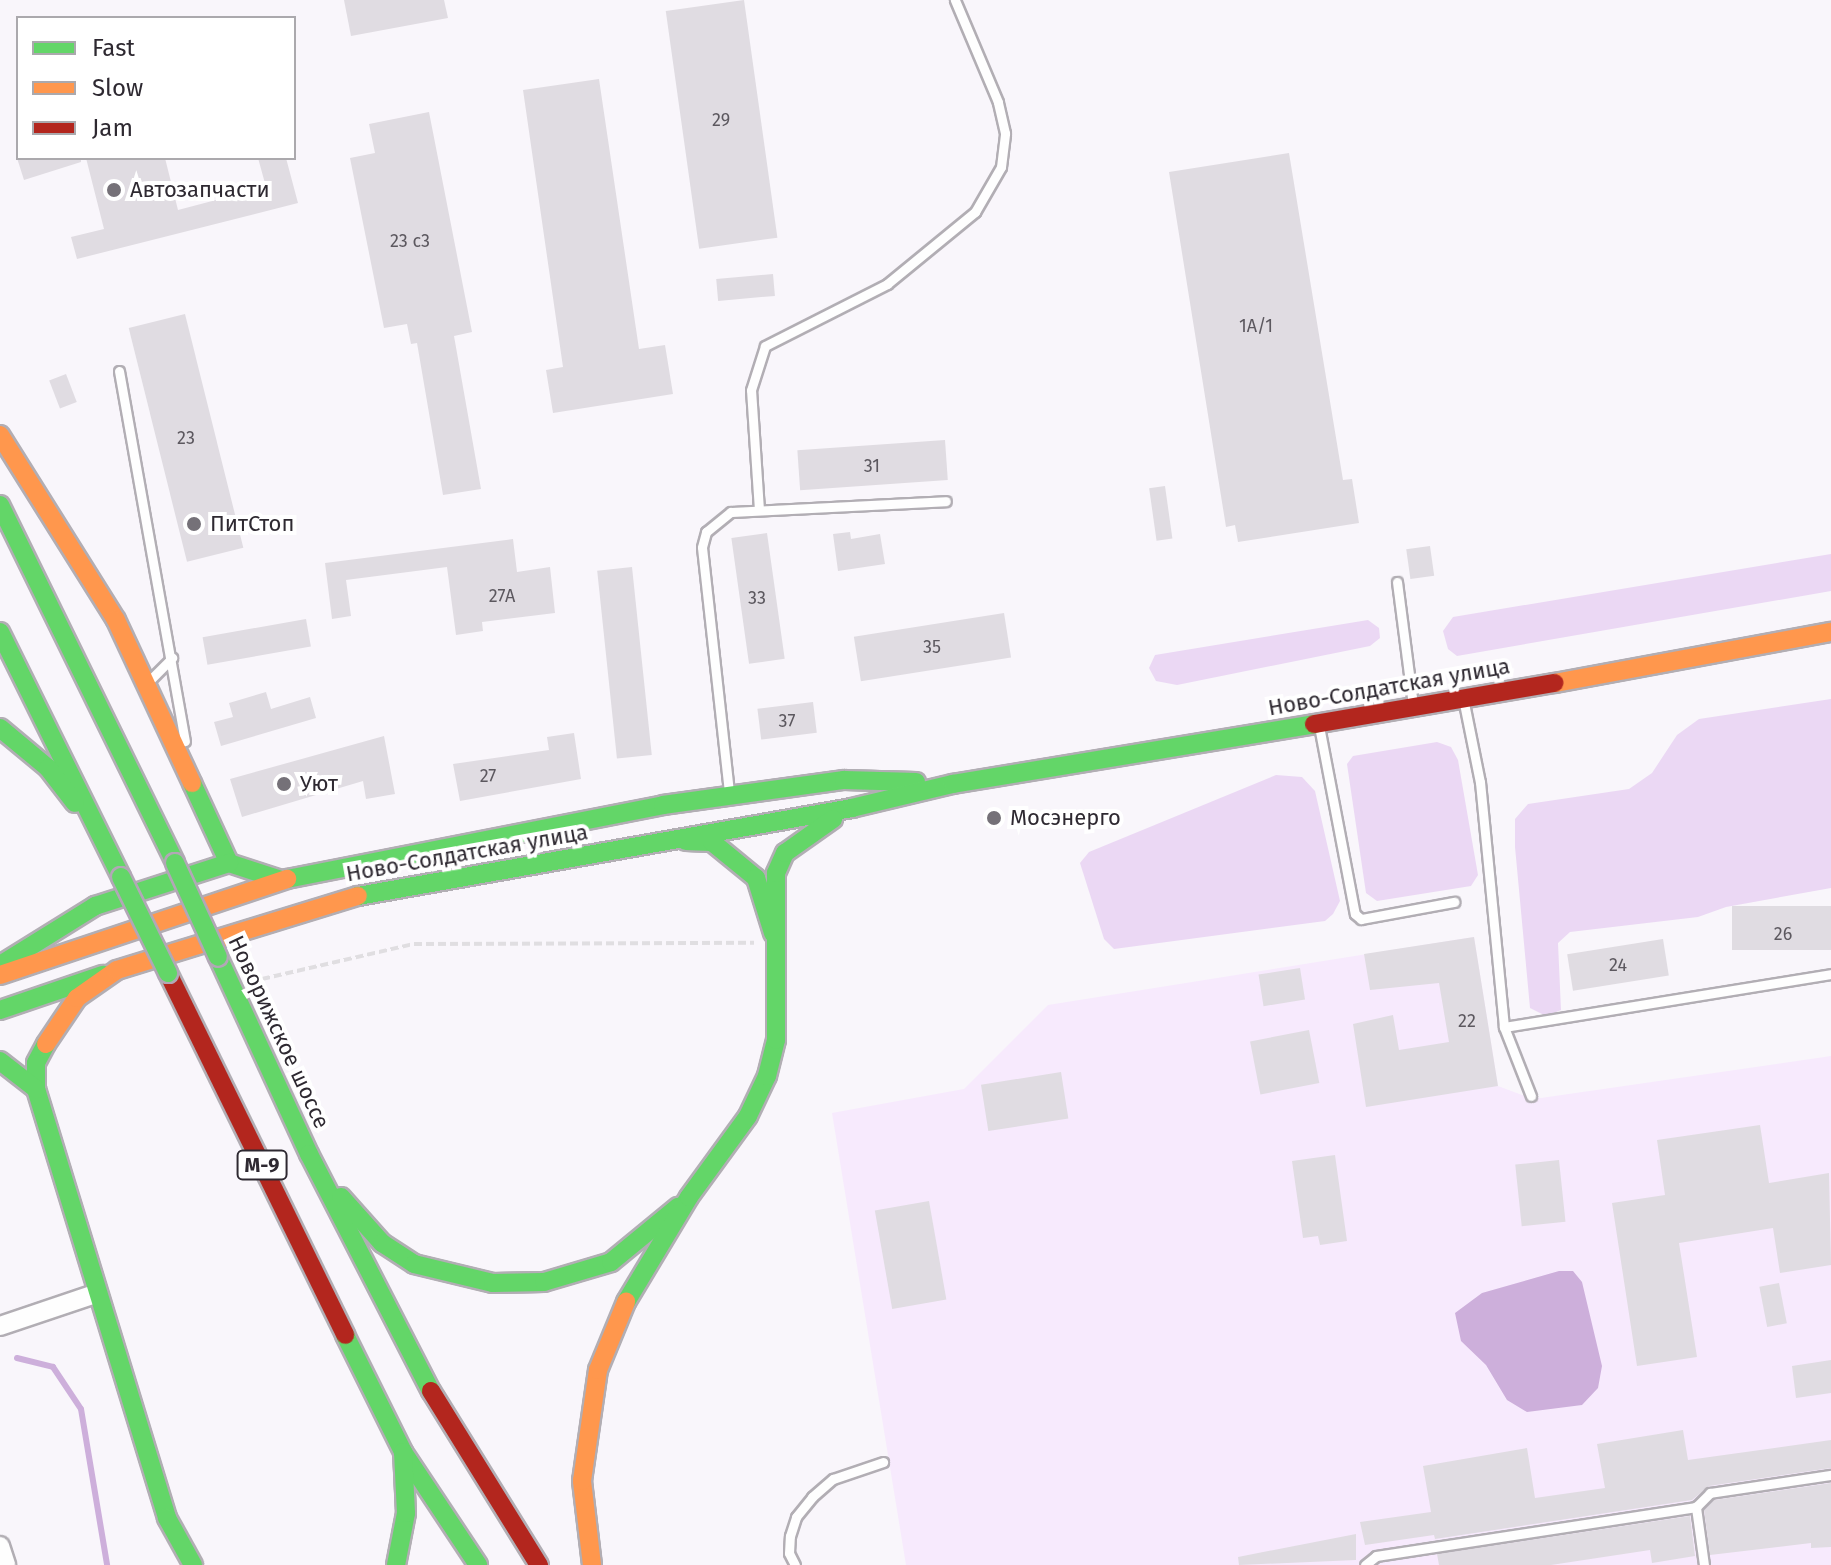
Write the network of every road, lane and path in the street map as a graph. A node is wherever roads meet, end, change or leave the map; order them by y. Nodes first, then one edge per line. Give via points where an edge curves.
1 (955, 0) edge
2 (119, 371) dead end
3 (0, 435) edge
4 (946, 501) dead end
5 (0, 505) edge
6 (759, 510) junction
7 (1397, 582) dead end
8 (0, 632) edge
9 (1831, 632) edge
10 (172, 658) junction
11 (146, 683) junction
12 (1463, 700) junction
13 (1414, 708) junction
14 (1319, 724) junction
15 (0, 728) edge
16 (192, 782) junction
17 (953, 784) junction
18 (729, 795) junction
19 (852, 808) junction
20 (99, 833) junction
21 (674, 841) junction
22 (229, 863) junction
23 (282, 880) junction
24 (1454, 902) dead end
25 (766, 941) junction
26 (0, 966) edge
27 (117, 970) junction
28 (1831, 974) edge
29 (0, 975) edge
30 (262, 979) dead end
31 (0, 1010) edge
32 (1504, 1027) junction
33 (0, 1061) edge
34 (36, 1089) junction
35 (1531, 1096) dead end
36 (309, 1154) junction
37 (689, 1197) junction
38 (98, 1293) junction
39 (0, 1326) edge
40 (403, 1452) junction
41 (883, 1462) dead end
42 (1831, 1475) edge
43 (1696, 1507) junction
44 (0, 1546) edge
45 (191, 1564) edge
46 (6, 1565) edge
47 (396, 1565) edge
48 (478, 1565) edge
49 (539, 1565) edge
50 (592, 1565) edge
51 (795, 1565) edge
52 (1365, 1565) edge
53 (1704, 1565) edge

1 - 6 lane via 998,102 1005,133 1001,167 975,212 887,284 765,346 751,390
2 - 10 lane
3 - 11 main road via 66,532
4 - 6 lane
5 - 36 main road, Новорижское шоссе / М-9, bridge via 175,863
6 - 18 lane via 719,517 702,547
7 - 13 lane
8 - 20 main road, М-9
9 - 12 main road, Ново-Солдатская улица
10 - 11 lane
10 - 16 lane
11 - 16 main road
12 - 13 main road, Ново-Солдатская улица
12 - 32 lane via 1480,782
13 - 14 main road, Ново-Солдатская улица
14 - 17 main road, Ново-Солдатская улица
14 - 24 lane via 1355,914 1361,919
15 - 20 main road, М-9 via 48,768
16 - 22 main road
17 - 18 main road, Ново-Солдатская улица via 844,780
17 - 19 main road, Ново-Солдатская улица
18 - 23 main road, Ново-Солдатская улица via 369,859
19 - 21 main road, Ново-Солдатская улица
19 - 25 main road via 807,833 785,853 776,873
20 - 40 main road, М-9, bridge
21 - 25 main road via 712,842 756,878
21 - 27 main road, Ново-Солдатская улица via 375,891
22 - 23 main road
22 - 26 main road via 95,906 62,922
23 - 29 main road, Ново-Солдатская улица
25 - 30 path via 414,944
25 - 37 main road via 776,1040 767,1076 748,1116
27 - 31 main road, Ново-Солдатская улица
27 - 34 main road via 77,998 57,1021 36,1063
28 - 32 lane
32 - 35 lane
33 - 34 main road
34 - 38 main road
36 - 37 main road via 359,1221 397,1254 452,1277 493,1283 544,1282 611,1262
36 - 49 main road, Новорижское шоссе / М-9 via 424,1379
37 - 50 main road via 620,1313 598,1370 582,1481
38 - 39 street
38 - 45 main road via 167,1518
40 - 47 main road via 406,1513
40 - 48 main road, М-9
41 - 51 lane via 833,1479 812,1497 796,1517 790,1536
42 - 43 lane via 1710,1493
43 - 52 lane via 1376,1556
43 - 53 lane
44 - 46 street

